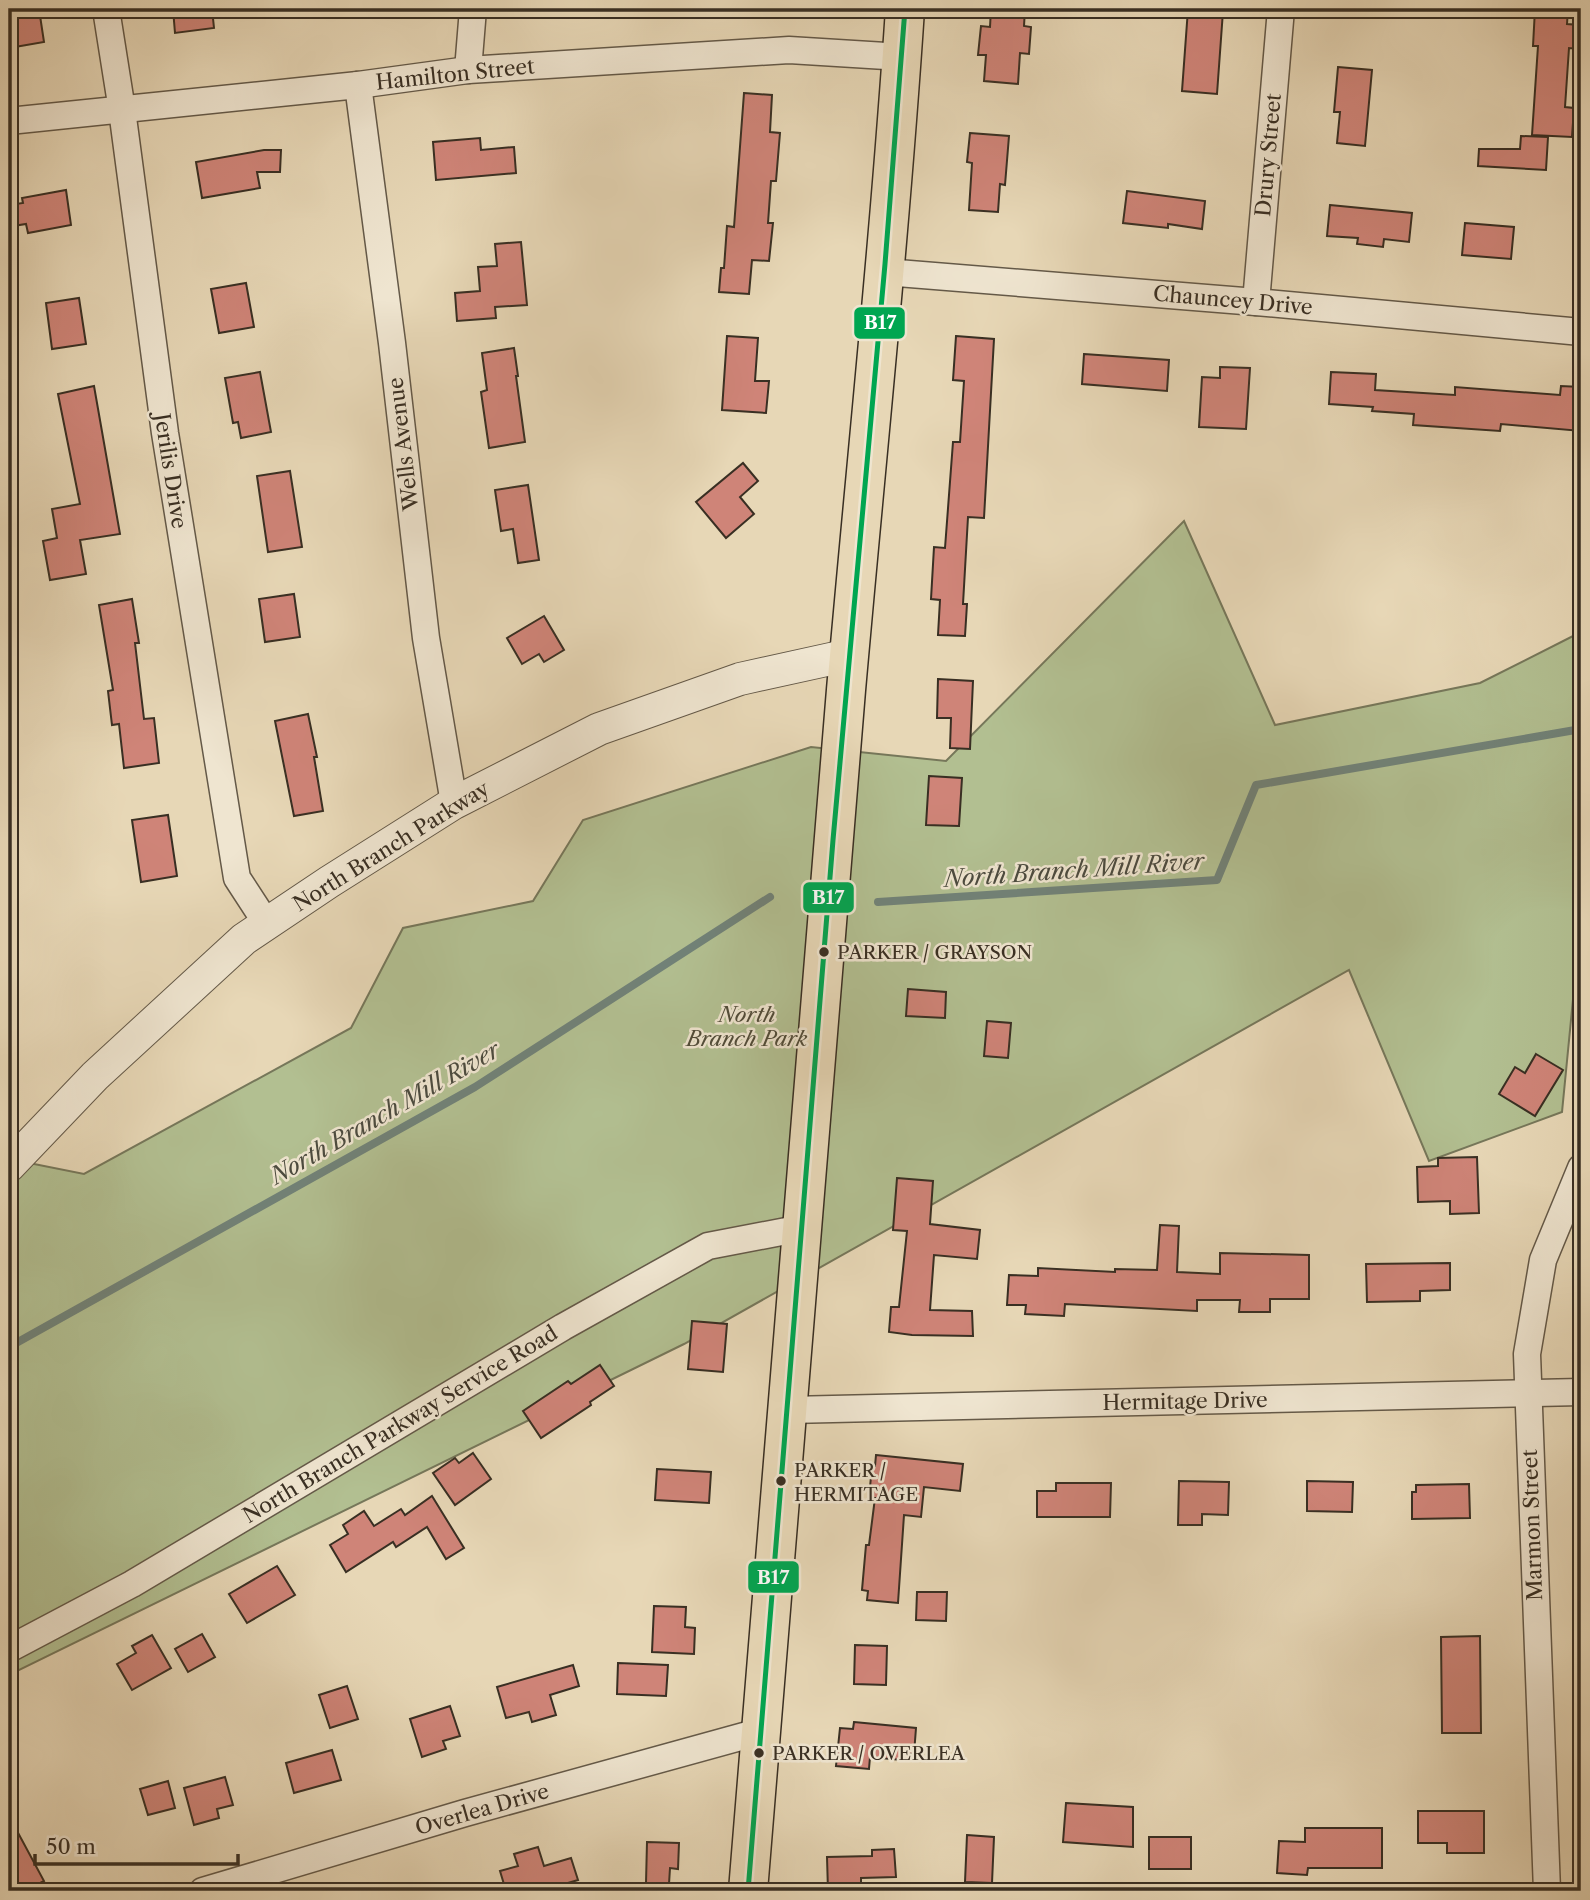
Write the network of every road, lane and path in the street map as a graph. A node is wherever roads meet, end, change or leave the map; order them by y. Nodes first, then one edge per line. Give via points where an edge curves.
1 (106, 9) edge
2 (473, 9) edge
3 (905, 9) edge
4 (1281, 9) edge
5 (902, 57) junction
6 (468, 70) junction
7 (358, 85) junction
8 (122, 110) junction
9 (9, 121) edge
10 (885, 272) junction
11 (1256, 302) junction
12 (1581, 332) edge
13 (849, 655) junction
14 (454, 803) junction
15 (267, 924) junction
16 (13, 1155) edge
17 (1581, 1168) edge
18 (802, 1228) junction
19 (1527, 1392) junction
20 (1581, 1392) edge
21 (789, 1410) junction
22 (9, 1649) edge
23 (762, 1731) junction
24 (203, 1891) edge
25 (748, 1891) edge
26 (1547, 1891) edge

1 - 8 street, Jerilis Drive
2 - 6 street
3 - 5 main road
4 - 11 street, Drury Street
5 - 6 street, Hamilton Street via 789,50
5 - 10 main road
6 - 7 street, Hamilton Street
7 - 8 street, Hamilton Street
7 - 14 street, Wells Avenue via 426,638
8 - 9 street, Hamilton Street
8 - 15 street, Jerilis Drive via 165,433 237,878
10 - 11 street, Chauncey Drive
10 - 13 main road
11 - 12 street, Chauncey Drive
13 - 14 street, North Branch Parkway via 740,679 599,729
13 - 18 main road
14 - 15 street, North Branch Parkway
15 - 16 street, North Branch Parkway via 244,939
17 - 19 street, Marmon Street via 1543,1260 1527,1354
18 - 21 main road
18 - 22 street, North Branch Parkway Service Road via 708,1246 563,1327 132,1584
19 - 20 street, Hermitage Drive
19 - 21 street, Hermitage Drive
19 - 26 street, Marmon Street
21 - 23 main road
23 - 24 street, Overlea Drive
23 - 25 main road

